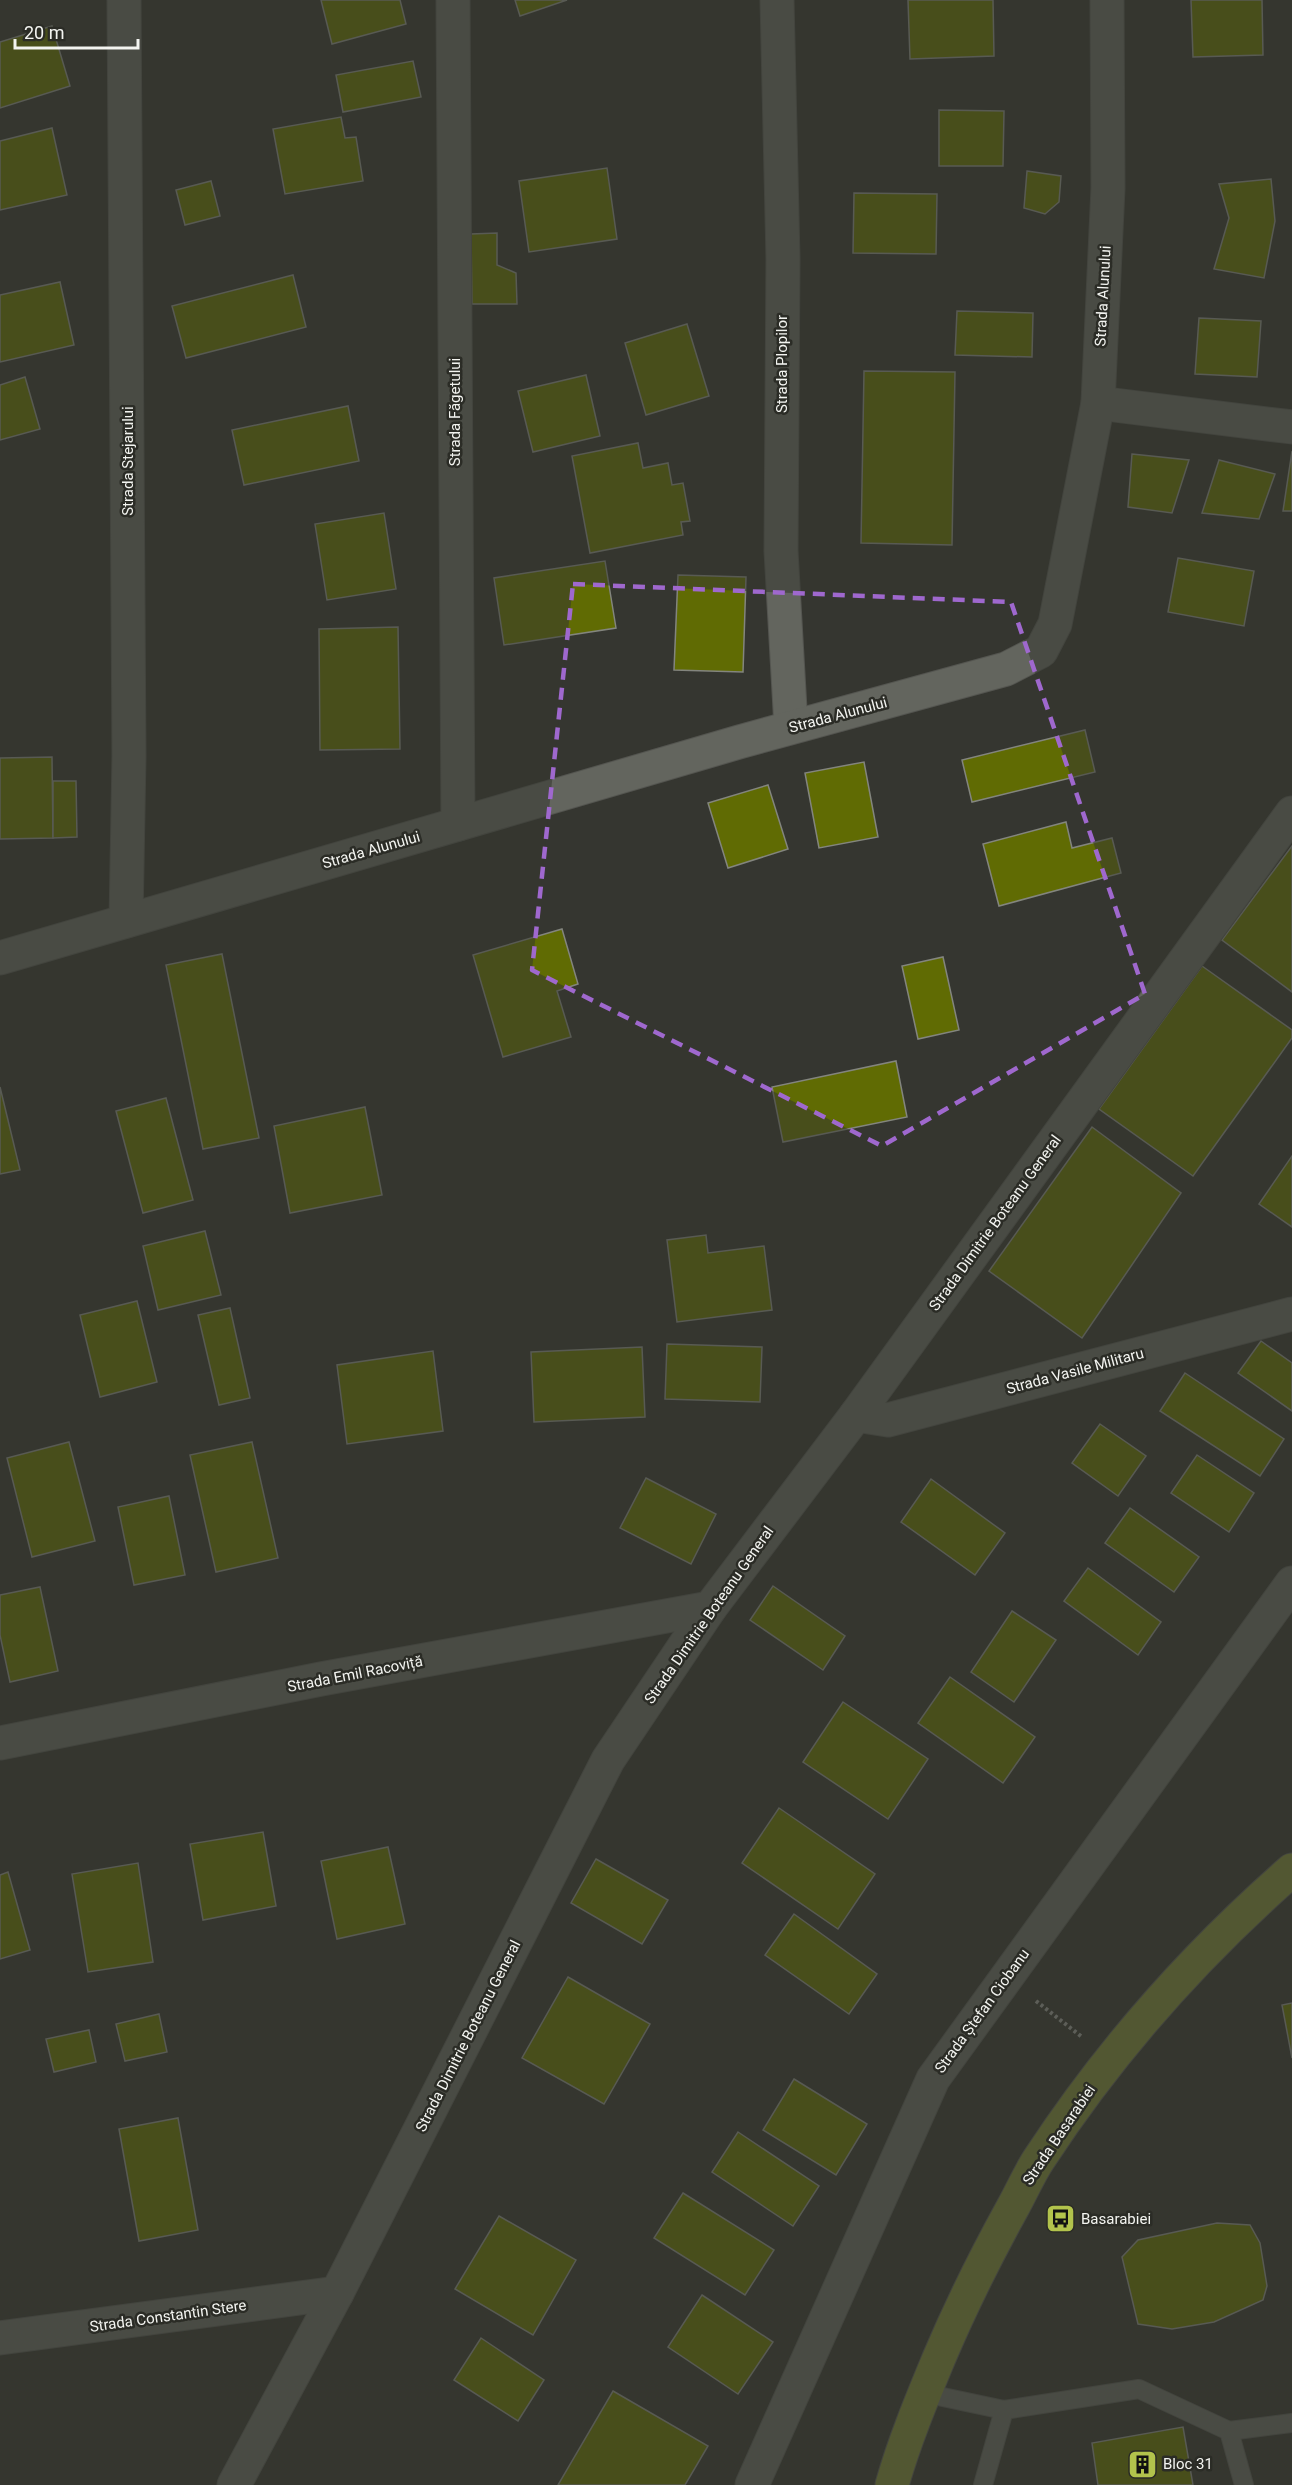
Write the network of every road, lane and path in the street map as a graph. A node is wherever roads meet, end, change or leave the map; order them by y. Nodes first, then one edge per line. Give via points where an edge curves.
1 (124, 0) edge
2 (453, 0) edge
3 (777, 0) edge
4 (1107, 0) edge
5 (1098, 403) junction
6 (1292, 427) edge
7 (790, 727) junction
8 (1292, 813) edge
9 (458, 824) junction
10 (126, 921) junction
11 (0, 958) edge
12 (1292, 1314) edge
13 (856, 1415) junction
14 (1292, 1583) edge
15 (710, 1608) junction
16 (0, 1743) edge
17 (1292, 1870) edge
18 (1034, 1999) dead end
19 (1085, 2038) dead end
20 (337, 2293) junction
21 (0, 2338) edge
22 (924, 2393) junction
23 (1004, 2410) junction
24 (1292, 2423) edge
25 (1229, 2431) junction
26 (234, 2485) edge
27 (752, 2485) edge
28 (892, 2485) edge
29 (983, 2485) edge
30 (1244, 2485) edge

1 - 10 street, Strada Stejarului via 129,721
2 - 9 street, Strada Făgetului
3 - 7 street, Strada Plopilor via 783,259 781,551
4 - 5 street, Strada Alunului via 1108,188
5 - 6 street
5 - 7 street, Strada Alunului via 1055,624 1041,651 1005,669
7 - 9 street, Strada Alunului
8 - 13 street, Strada Dimitrie Boteanu General
9 - 10 street, Strada Alunului
10 - 11 street, Strada Alunului
12 - 13 street, Strada Vasile Militaru via 888,1420
13 - 15 street, Strada Dimitrie Boteanu General
14 - 27 street, Strada Ștefan Ciobanu via 933,2079
15 - 16 street, Strada Emil Racoviță
15 - 20 street, Strada Dimitrie Boteanu General via 608,1760
17 - 22 main road, Strada Basarabiei via 1245,1911 1164,1997 1112,2058 1039,2160 957,2315
18 - 19 path
20 - 21 street, Strada Constantin Stere
20 - 26 street, Strada Dimitrie Boteanu General
22 - 23 lane
22 - 28 main road, Strada Basarabiei
23 - 25 lane via 1139,2389
23 - 29 lane
24 - 25 lane
25 - 30 lane

